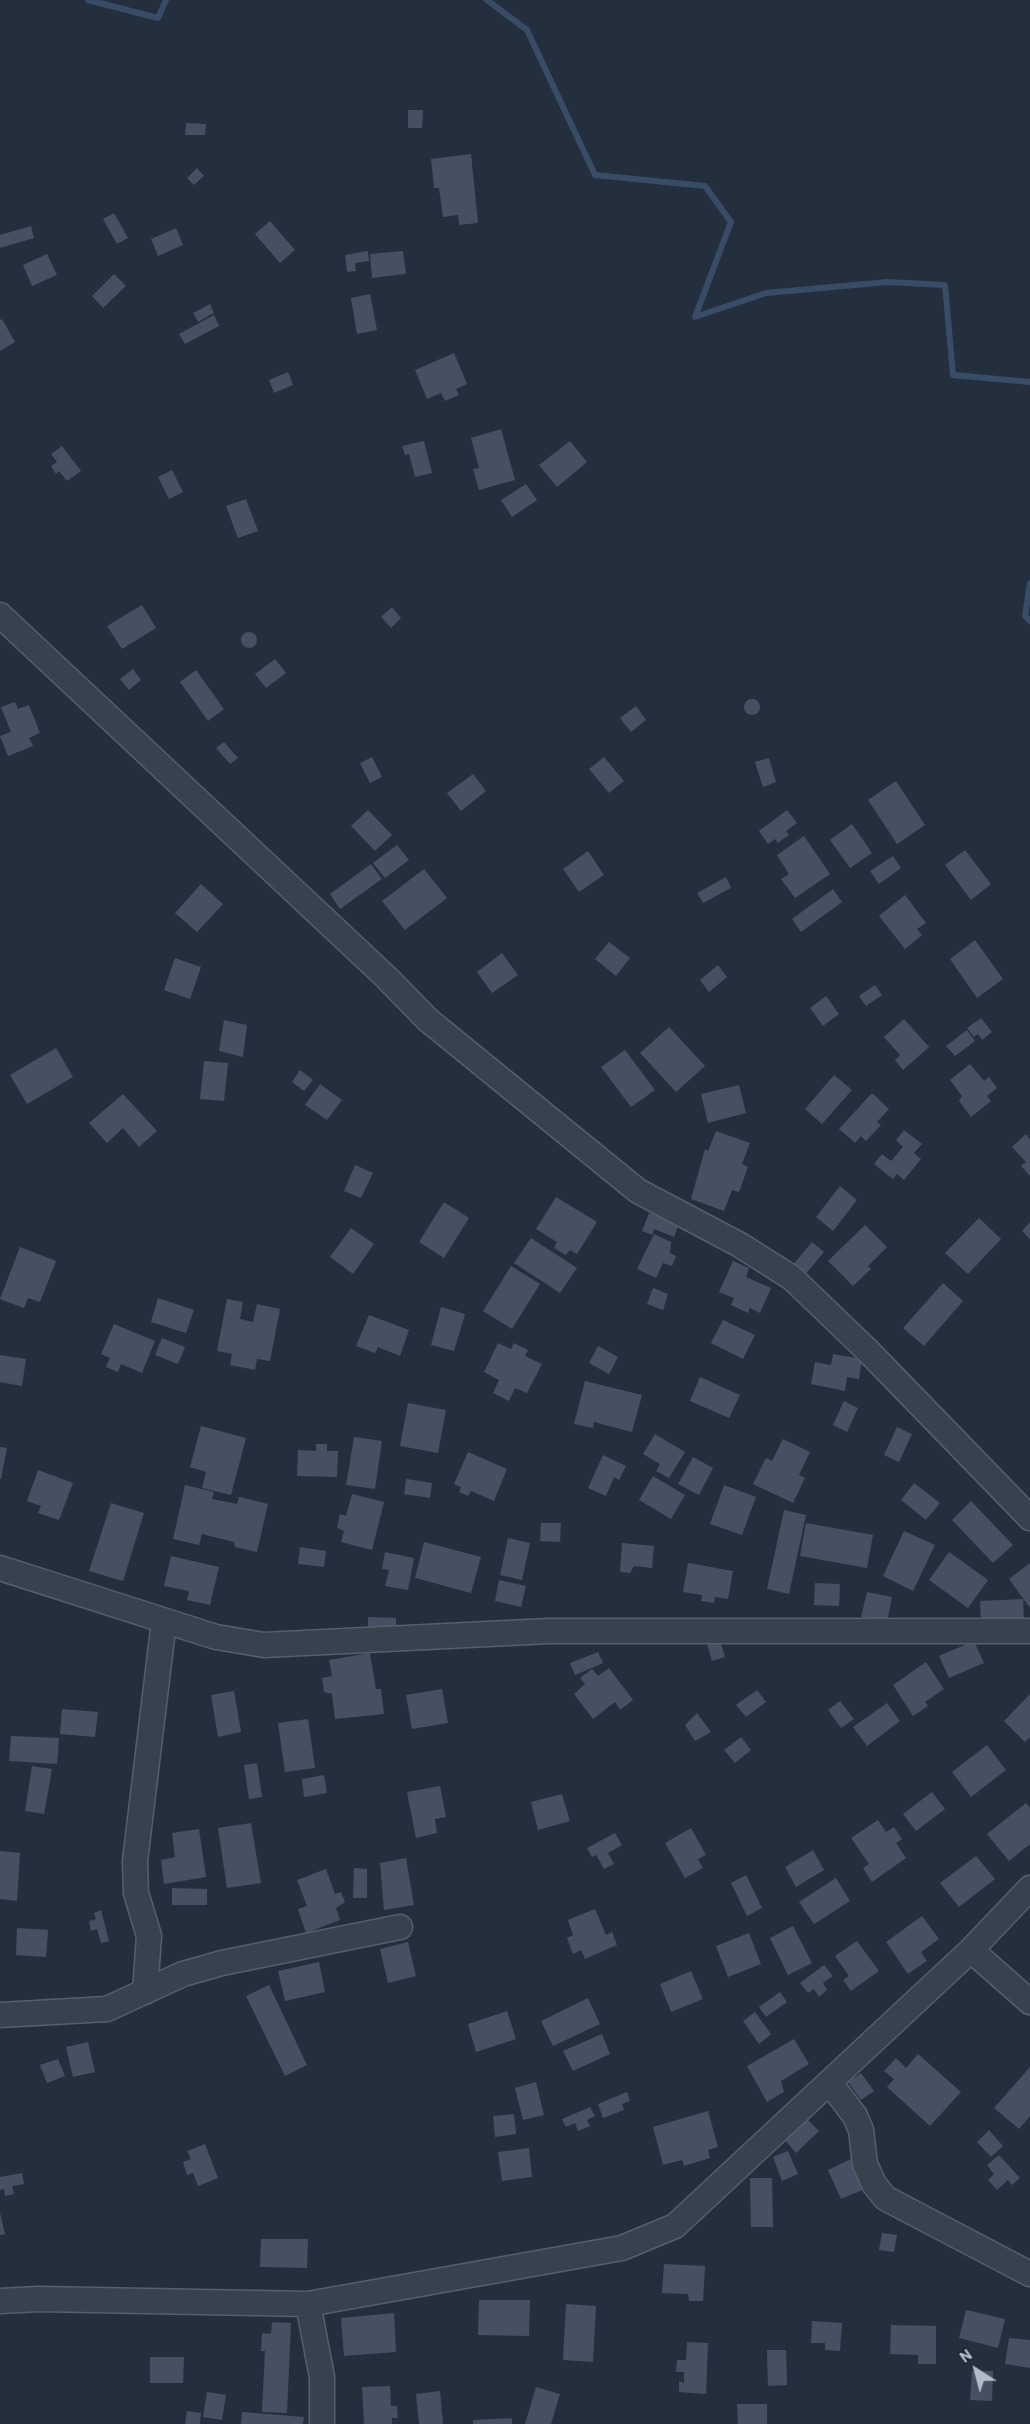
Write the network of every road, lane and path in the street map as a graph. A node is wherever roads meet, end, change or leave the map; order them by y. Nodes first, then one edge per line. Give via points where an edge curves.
1 (0, 615) edge
2 (1030, 1518) edge
3 (0, 1568) edge
4 (164, 1621) junction
5 (1030, 1631) edge
6 (1030, 1888) edge
7 (400, 1928) dead end
8 (971, 1950) junction
9 (145, 1992) junction
10 (1030, 2002) edge
11 (0, 2014) edge
12 (830, 2083) junction
13 (1030, 2274) edge
14 (0, 2301) edge
15 (308, 2304) junction
16 (322, 2424) edge

1 - 2 street via 428,1020 638,1191 740,1245 792,1278
3 - 4 street
4 - 5 street via 216,1637 264,1645 549,1631
4 - 9 street via 135,1861 136,1893 149,1936
6 - 8 street
7 - 9 street via 222,1963 183,1974
8 - 10 street
8 - 12 street
9 - 11 street via 107,2009
12 - 13 street via 855,2116 861,2130 865,2164 885,2198
12 - 15 street via 675,2226 622,2247
14 - 15 street
15 - 16 street via 322,2377

